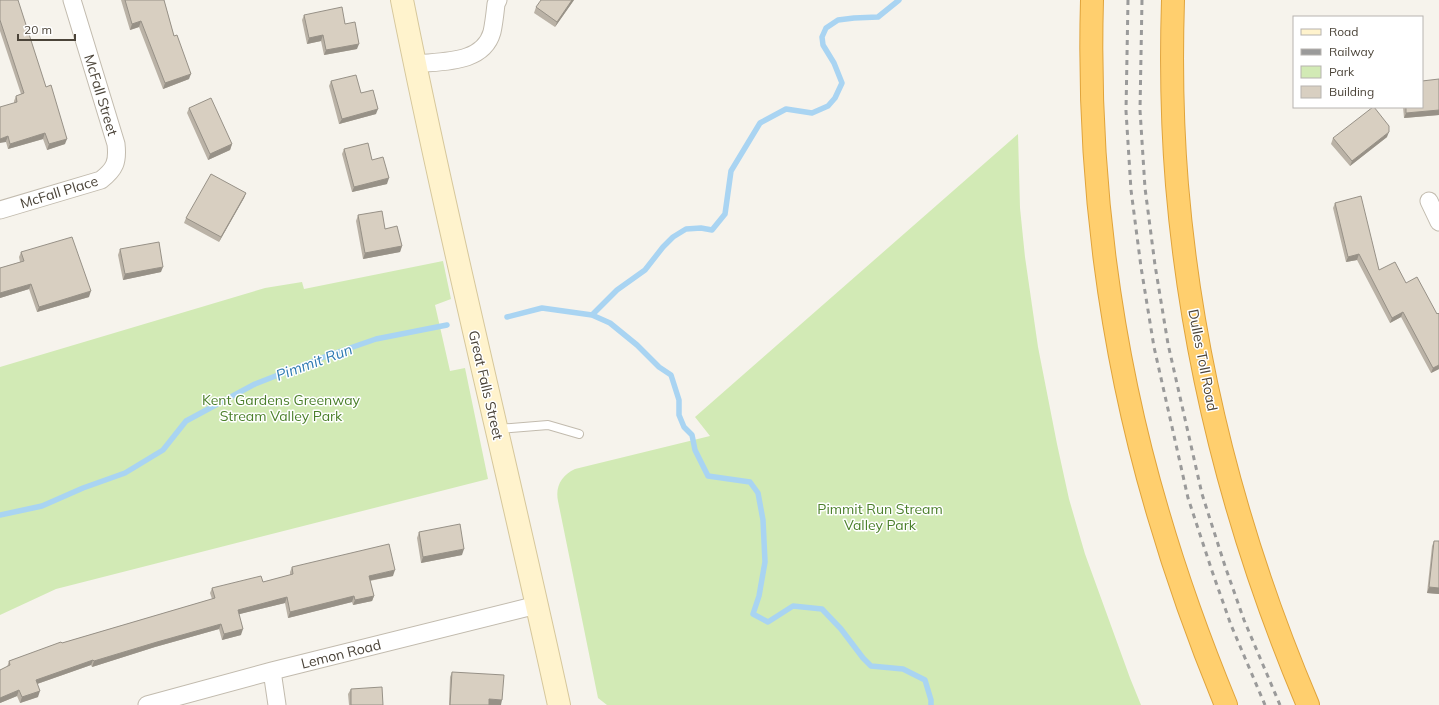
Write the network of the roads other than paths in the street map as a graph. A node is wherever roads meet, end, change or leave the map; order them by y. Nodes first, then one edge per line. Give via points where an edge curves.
1 (72, 0) edge
2 (402, 0) edge
3 (498, 0) edge
4 (1092, 0) edge
5 (1173, 0) edge
6 (415, 64) junction
7 (120, 170) joint
8 (1429, 201) dead end
9 (0, 210) edge
10 (1439, 222) edge
11 (497, 430) junction
12 (579, 434) dead end
13 (537, 605) junction
14 (272, 671) junction
15 (147, 705) edge
16 (277, 705) edge
17 (559, 705) edge
18 (1226, 705) edge
19 (1308, 705) edge

1 - 7 street, McFall Street via 116,144
2 - 6 main road, Great Falls Street
3 - 6 street via 492,32 474,55 461,60
4 - 18 highway via 1091,83 1096,171 1104,250 1120,351 1158,512 1185,599
5 - 19 highway, Dulles Toll Road via 1173,100 1177,186 1184,252 1202,360 1222,452 1245,533
6 - 11 main road, Great Falls Street
7 - 9 street, McFall Place via 110,172 102,180
8 - 10 street
11 - 12 lane via 548,425
11 - 13 main road, Great Falls Street
13 - 14 street, Lemon Road
13 - 17 main road, Great Falls Street
14 - 15 street, Lemon Road
14 - 16 street

